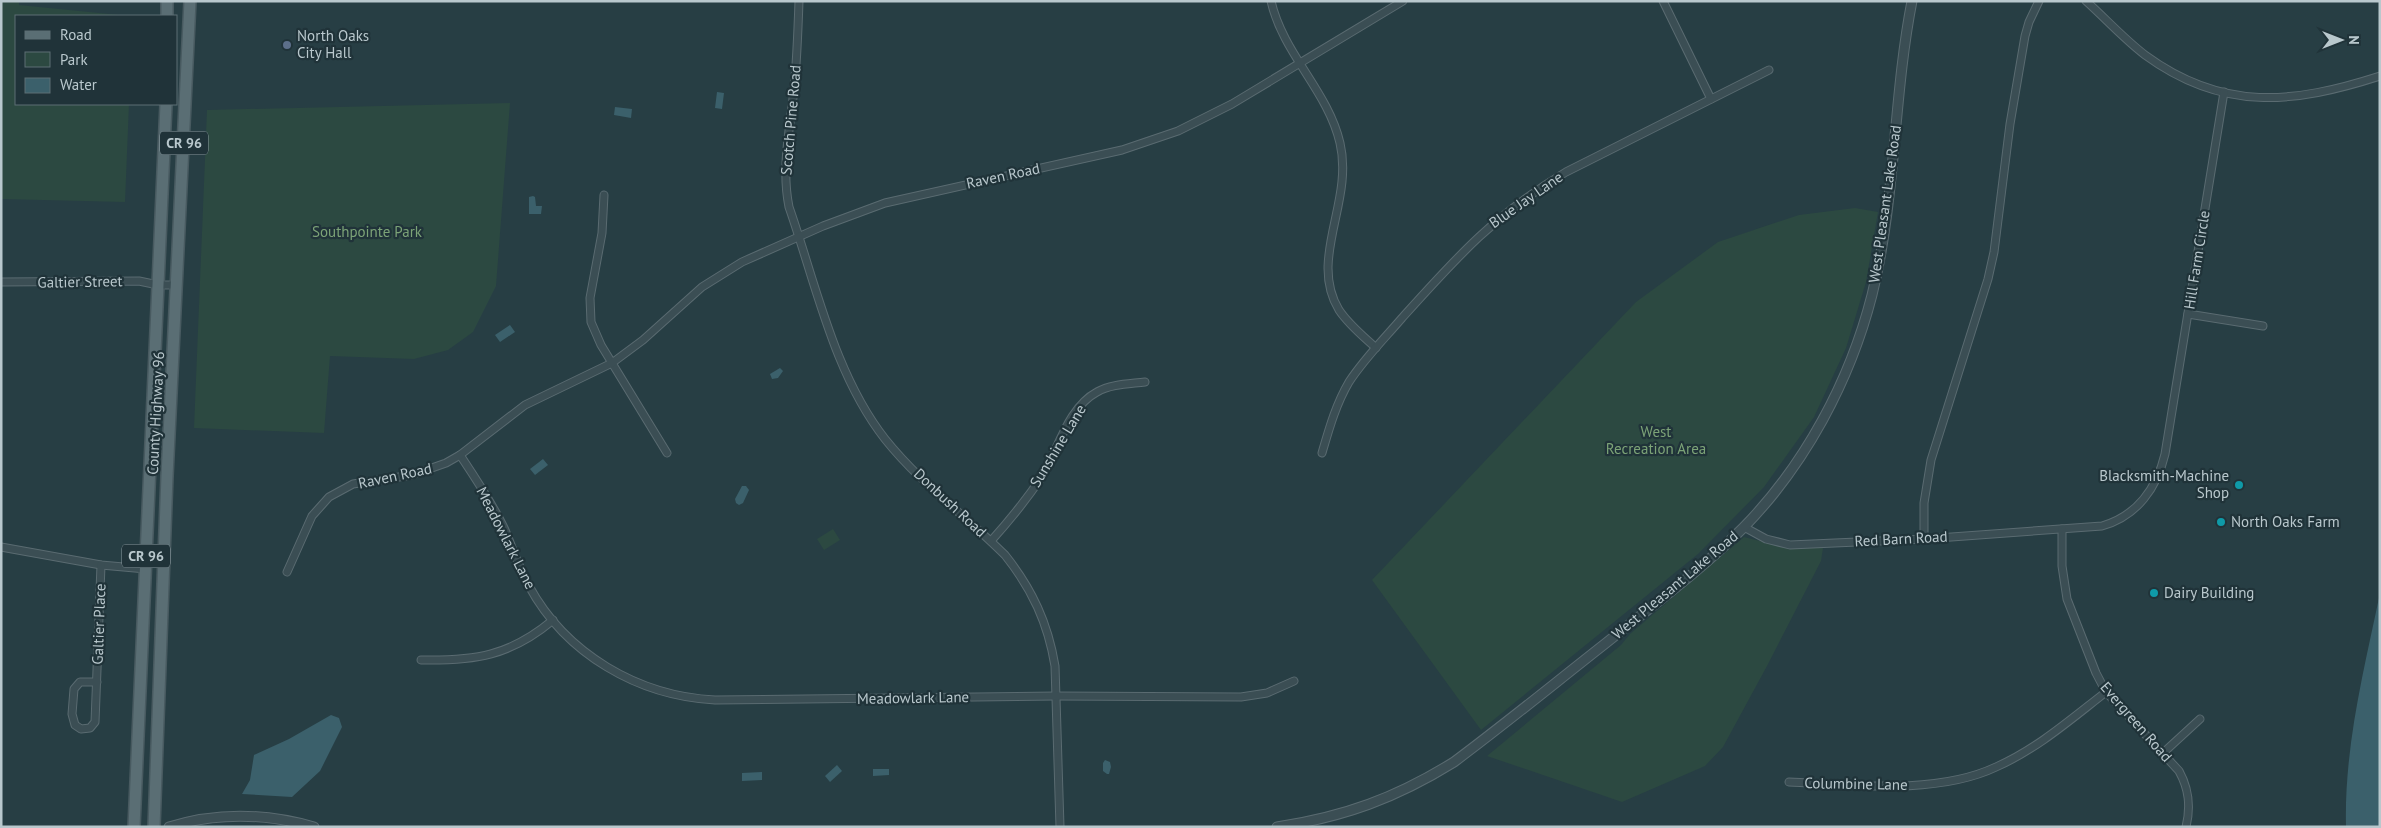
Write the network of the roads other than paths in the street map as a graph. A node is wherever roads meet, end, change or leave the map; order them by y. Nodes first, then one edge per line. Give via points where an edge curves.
1 (167, 1) edge
2 (190, 1) edge
3 (798, 1) edge
4 (1271, 1) edge
5 (1403, 1) edge
6 (1663, 1) edge
7 (1912, 1) edge
8 (2039, 1) edge
9 (2086, 1) edge
10 (167, 15) edge
11 (1299, 64) junction
12 (1769, 70) dead end
13 (2380, 76) edge
14 (2224, 92) junction
15 (1711, 99) junction
16 (166, 105) edge
17 (604, 195) dead end
18 (800, 236) junction
19 (1, 282) edge
20 (158, 285) junction
21 (177, 285) junction
22 (2188, 314) junction
23 (2262, 326) dead end
24 (1376, 348) junction
25 (612, 363) junction
26 (1145, 382) dead end
27 (1322, 453) dead end
28 (667, 454) dead end
29 (460, 455) junction
30 (1744, 527) junction
31 (2062, 529) junction
32 (1924, 538) junction
33 (991, 541) junction
34 (1, 547) edge
35 (101, 565) junction
36 (146, 569) junction
37 (287, 572) dead end
38 (553, 620) junction
39 (421, 660) dead end
40 (1294, 681) dead end
41 (97, 682) junction
42 (2106, 692) junction
43 (1056, 696) junction
44 (2200, 719) dead end
45 (2163, 753) junction
46 (1789, 782) dead end
47 (278, 822) edge
48 (134, 827) edge
49 (154, 827) edge
50 (169, 827) edge
51 (314, 827) edge
52 (1060, 827) edge
53 (1277, 827) edge
54 (2186, 827) edge

1 - 10 main road
2 - 21 main road, County Highway 96 / CR 96
3 - 18 street, Scotch Pine Road via 794,88 784,175 789,208
4 - 11 street via 1283,37
5 - 11 street, Raven Road
6 - 15 street
7 - 30 street, West Pleasant Lake Road via 1881,251 1864,322 1842,381 1822,421 1792,468
8 - 32 street via 2026,36 1988,279 1926,482
9 - 14 street via 2139,50 2158,63 2184,78
11 - 18 street, Raven Road via 1206,118 1150,142 912,196 858,212
11 - 24 street via 1329,110 1342,152 1343,184 1327,259 1329,285 1339,310
12 - 15 street, Blue Jay Lane
13 - 14 street via 2320,94 2298,97 2252,97
14 - 22 street, Hill Farm Circle
15 - 24 street, Blue Jay Lane via 1566,172 1515,205 1464,249
16 - 20 main road, County Highway 96 / CR 96
17 - 25 street via 602,233 590,311 595,334
18 - 25 street, Raven Road via 721,274
18 - 33 street, Donbush Road via 846,373 870,418 902,459
19 - 20 street, Galtier Street via 139,281
20 - 21 street, Galtier Street
20 - 36 main road, County Highway 96 / CR 96
21 - 49 main road, County Highway 96 / CR 96
22 - 23 street
22 - 31 street, Hill Farm Circle via 2165,454 2155,483 2138,506 2114,522
24 - 27 street, Blue Jay Lane via 1345,391
25 - 28 street
25 - 29 street, Raven Road via 525,405
26 - 33 street, Sunshine Lane via 1106,388 1086,400 1071,420 1041,476
29 - 37 street, Raven Road via 431,470 353,484 329,497 312,516
29 - 38 street, Meadowlark Lane via 492,505 529,586
30 - 32 street, Red Barn Road via 1766,539 1790,545
30 - 53 street, West Pleasant Lake Road via 1690,576 1454,762 1426,780 1372,805 1333,817
31 - 32 street, Red Barn Road
31 - 42 street, Evergreen Road via 2062,566 2067,599 2089,659
33 - 43 street, Donbush Road via 1018,571 1039,607 1051,646
34 - 35 street, Galtier Place
35 - 36 street, Galtier Place
35 - 41 street, Galtier Place
36 - 48 main road, County Highway 96 / CR 96
38 - 39 street via 531,637 498,653 465,660
38 - 43 street, Meadowlark Lane via 579,647 617,674 656,690 702,700
40 - 43 street, Meadowlark Lane via 1267,693 1241,697
41 - 41 street, Galtier Place via 95,722 90,728 81,729 75,725 72,714 74,689 80,682
42 - 45 street, Evergreen Road
42 - 46 street, Columbine Lane via 2036,745 1995,768 1953,780 1899,787
43 - 52 street, Donbush Road
44 - 45 street
45 - 54 street, Evergreen Road via 2179,771 2188,792
47 - 50 street via 251,816 205,817
47 - 51 street

